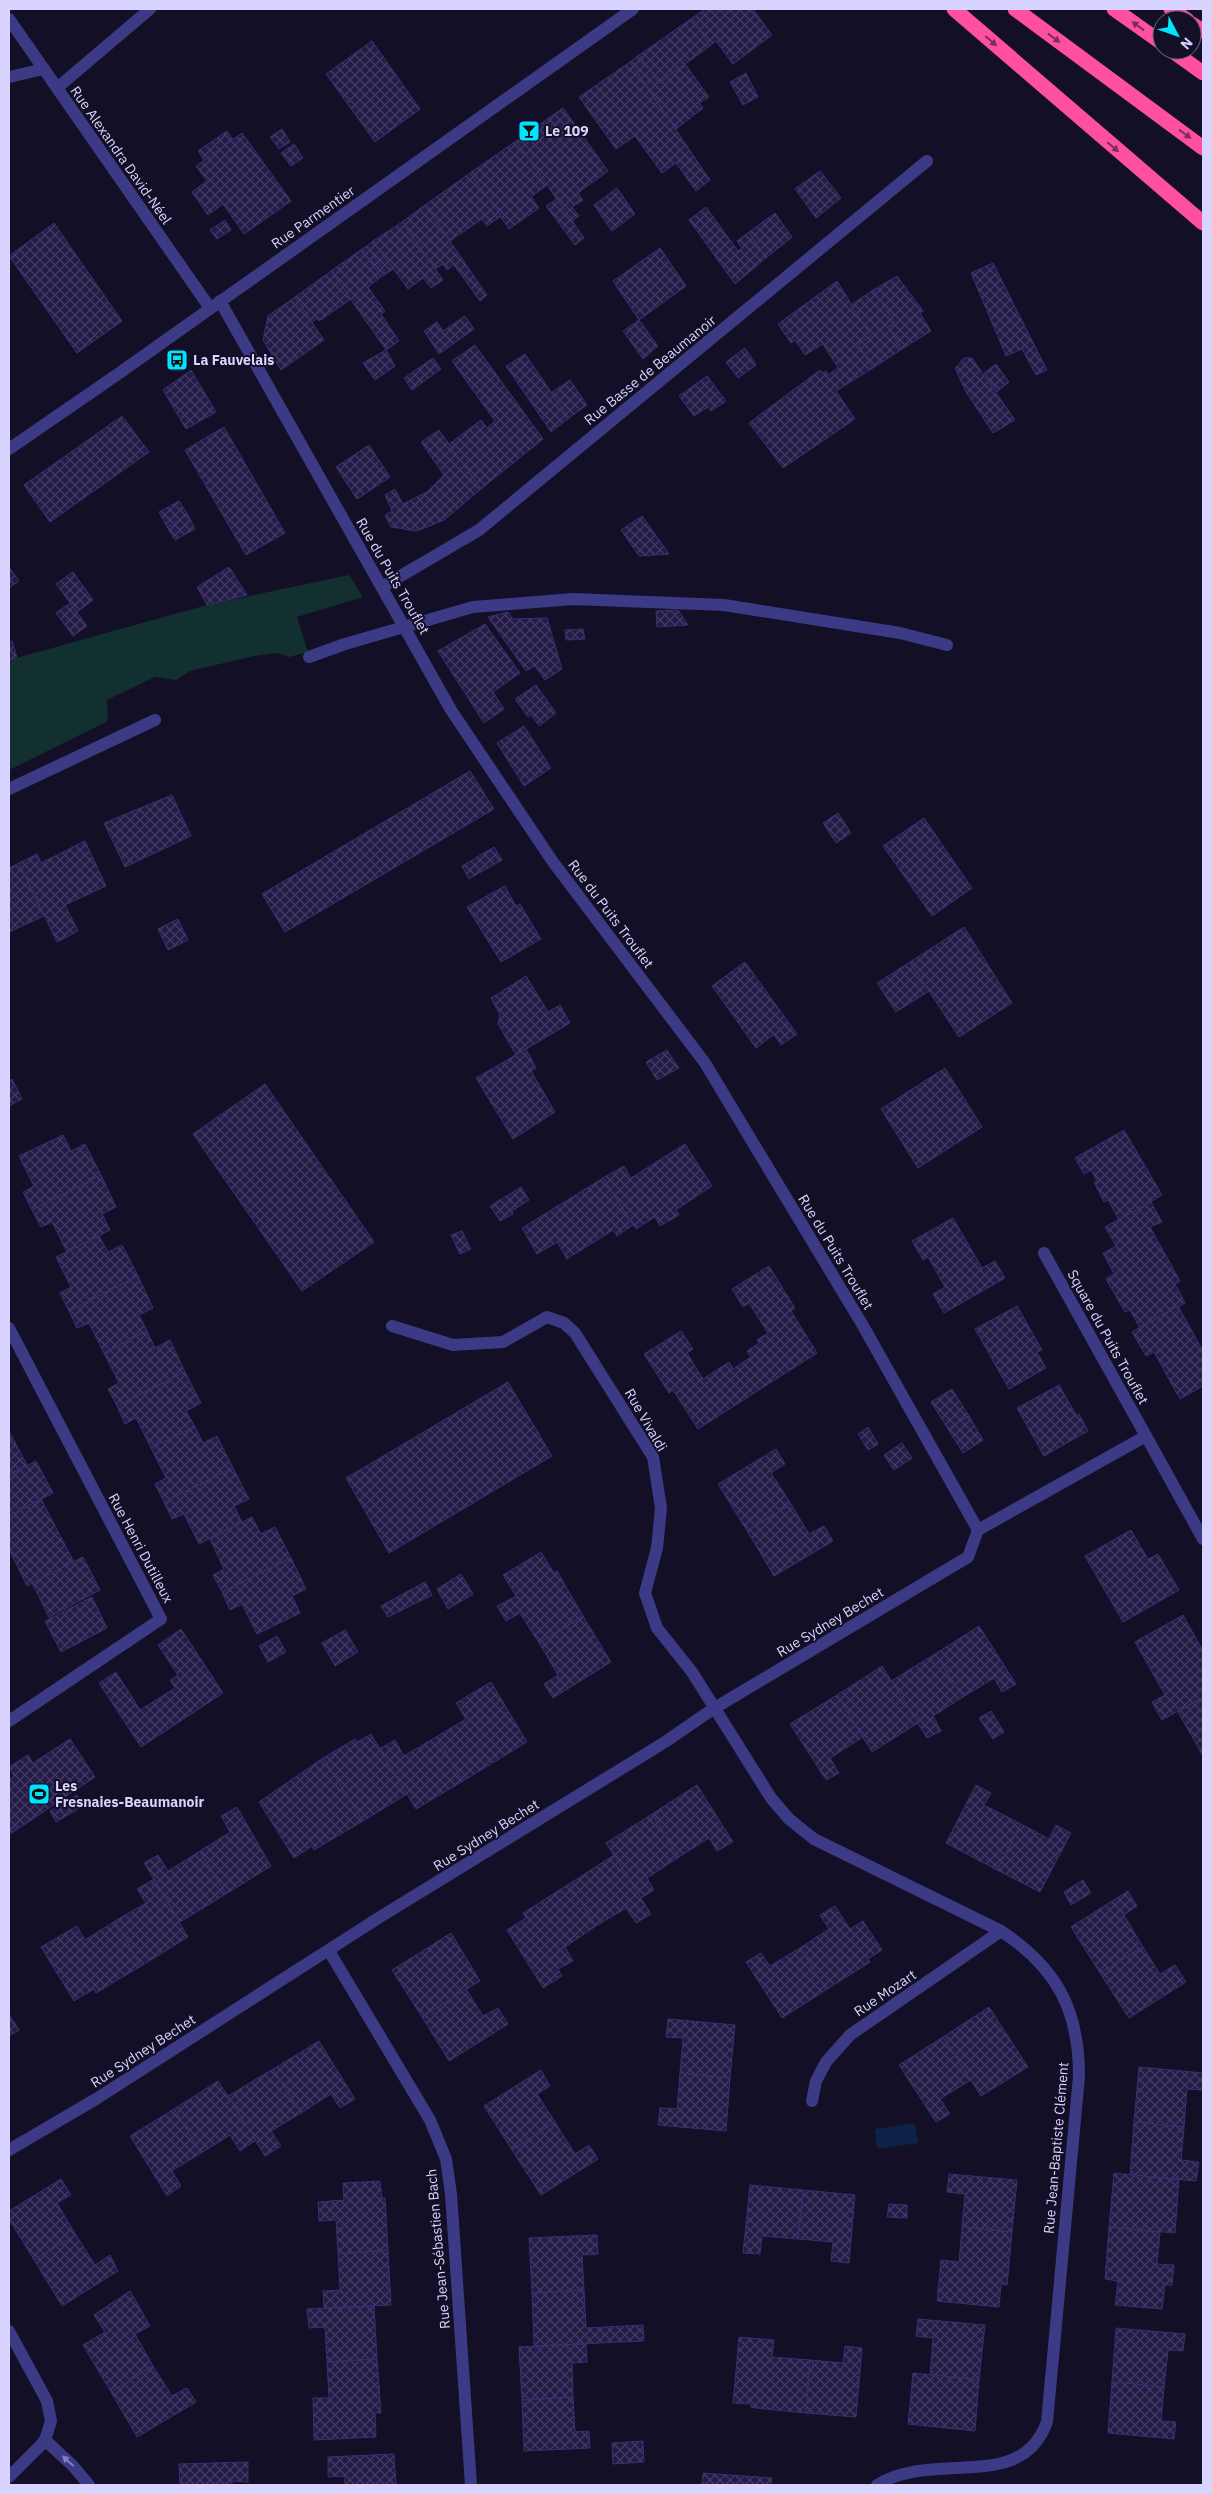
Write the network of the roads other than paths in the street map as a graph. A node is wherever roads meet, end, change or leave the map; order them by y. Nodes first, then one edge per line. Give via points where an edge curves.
1 (150, 9) edge
2 (633, 9) edge
3 (954, 9) edge
4 (1015, 9) edge
5 (1114, 9) edge
6 (9, 19) edge
7 (1152, 36) edge
8 (1185, 60) edge
9 (44, 69) junction
10 (1203, 73) edge
11 (9, 77) edge
12 (57, 88) junction
13 (1203, 148) edge
14 (928, 161) dead end
15 (1203, 223) edge
16 (215, 304) junction
17 (9, 449) edge
18 (382, 587) junction
19 (404, 626) junction
20 (947, 645) dead end
21 (309, 657) dead end
22 (155, 720) dead end
23 (9, 789) edge
24 (1044, 1253) dead end
25 (392, 1326) dead end
26 (9, 1328) edge
27 (1146, 1436) junction
28 (978, 1530) junction
29 (1203, 1539) edge
30 (713, 1709) junction
31 (9, 1721) edge
32 (1001, 1931) junction
33 (329, 1952) junction
34 (812, 2101) dead end
35 (9, 2150) edge
36 (9, 2331) edge
37 (45, 2440) junction
38 (9, 2477) edge
39 (89, 2485) edge
40 (470, 2485) edge
41 (877, 2485) edge

1 - 12 street
2 - 16 street, Rue Parmentier
3 -> 15 highway
4 -> 13 highway
7 -> 5 highway
6 - 9 street, Rue Alexandra David-Néel
8 - 10 highway
9 - 11 street
9 - 12 street, Rue Alexandra David-Néel
12 - 16 street, Rue Alexandra David-Néel
14 - 18 street, Rue Basse de Beaumanoir via 479,530
16 - 17 street, Rue Parmentier
16 - 18 street, Rue du Puits Trouflet
18 - 19 street, Rue du Puits Trouflet
19 - 20 street via 473,607 573,599 724,605 900,633
19 - 21 street
19 - 28 street, Rue du Puits Trouflet via 451,710 553,862 705,1063 862,1324
22 - 23 street
24 - 27 street, Square du Puits Trouflet
25 - 30 street, Rue Vivaldi via 453,1345 503,1342 547,1317 564,1323 575,1333 652,1457 661,1508 657,1548 646,1594 657,1628 692,1672
26 - 31 street, Rue Henri Dutilleux via 161,1619
27 - 28 street
27 - 29 street, Square du Puits Trouflet
28 - 30 street, Rue Sydney Bechet via 968,1557
30 - 32 street, Rue Jean-Baptiste Clément via 771,1798 789,1819 814,1839
30 - 33 street, Rue Sydney Bechet
32 - 34 street, Rue Mozart via 850,2035 826,2062 816,2081
32 - 41 street, Rue Jean-Baptiste Clément via 1026,1947 1046,1967 1062,1991 1077,2032 1079,2076 1046,2422 1035,2450 1011,2469 980,2476 918,2472 900,2475
33 - 35 street, Rue Sydney Bechet
33 - 40 street, Rue Jean-Sébastien Bach via 430,2120 446,2159
36 - 37 street via 50,2411 51,2421
37 - 38 street
39 -> 37 street

